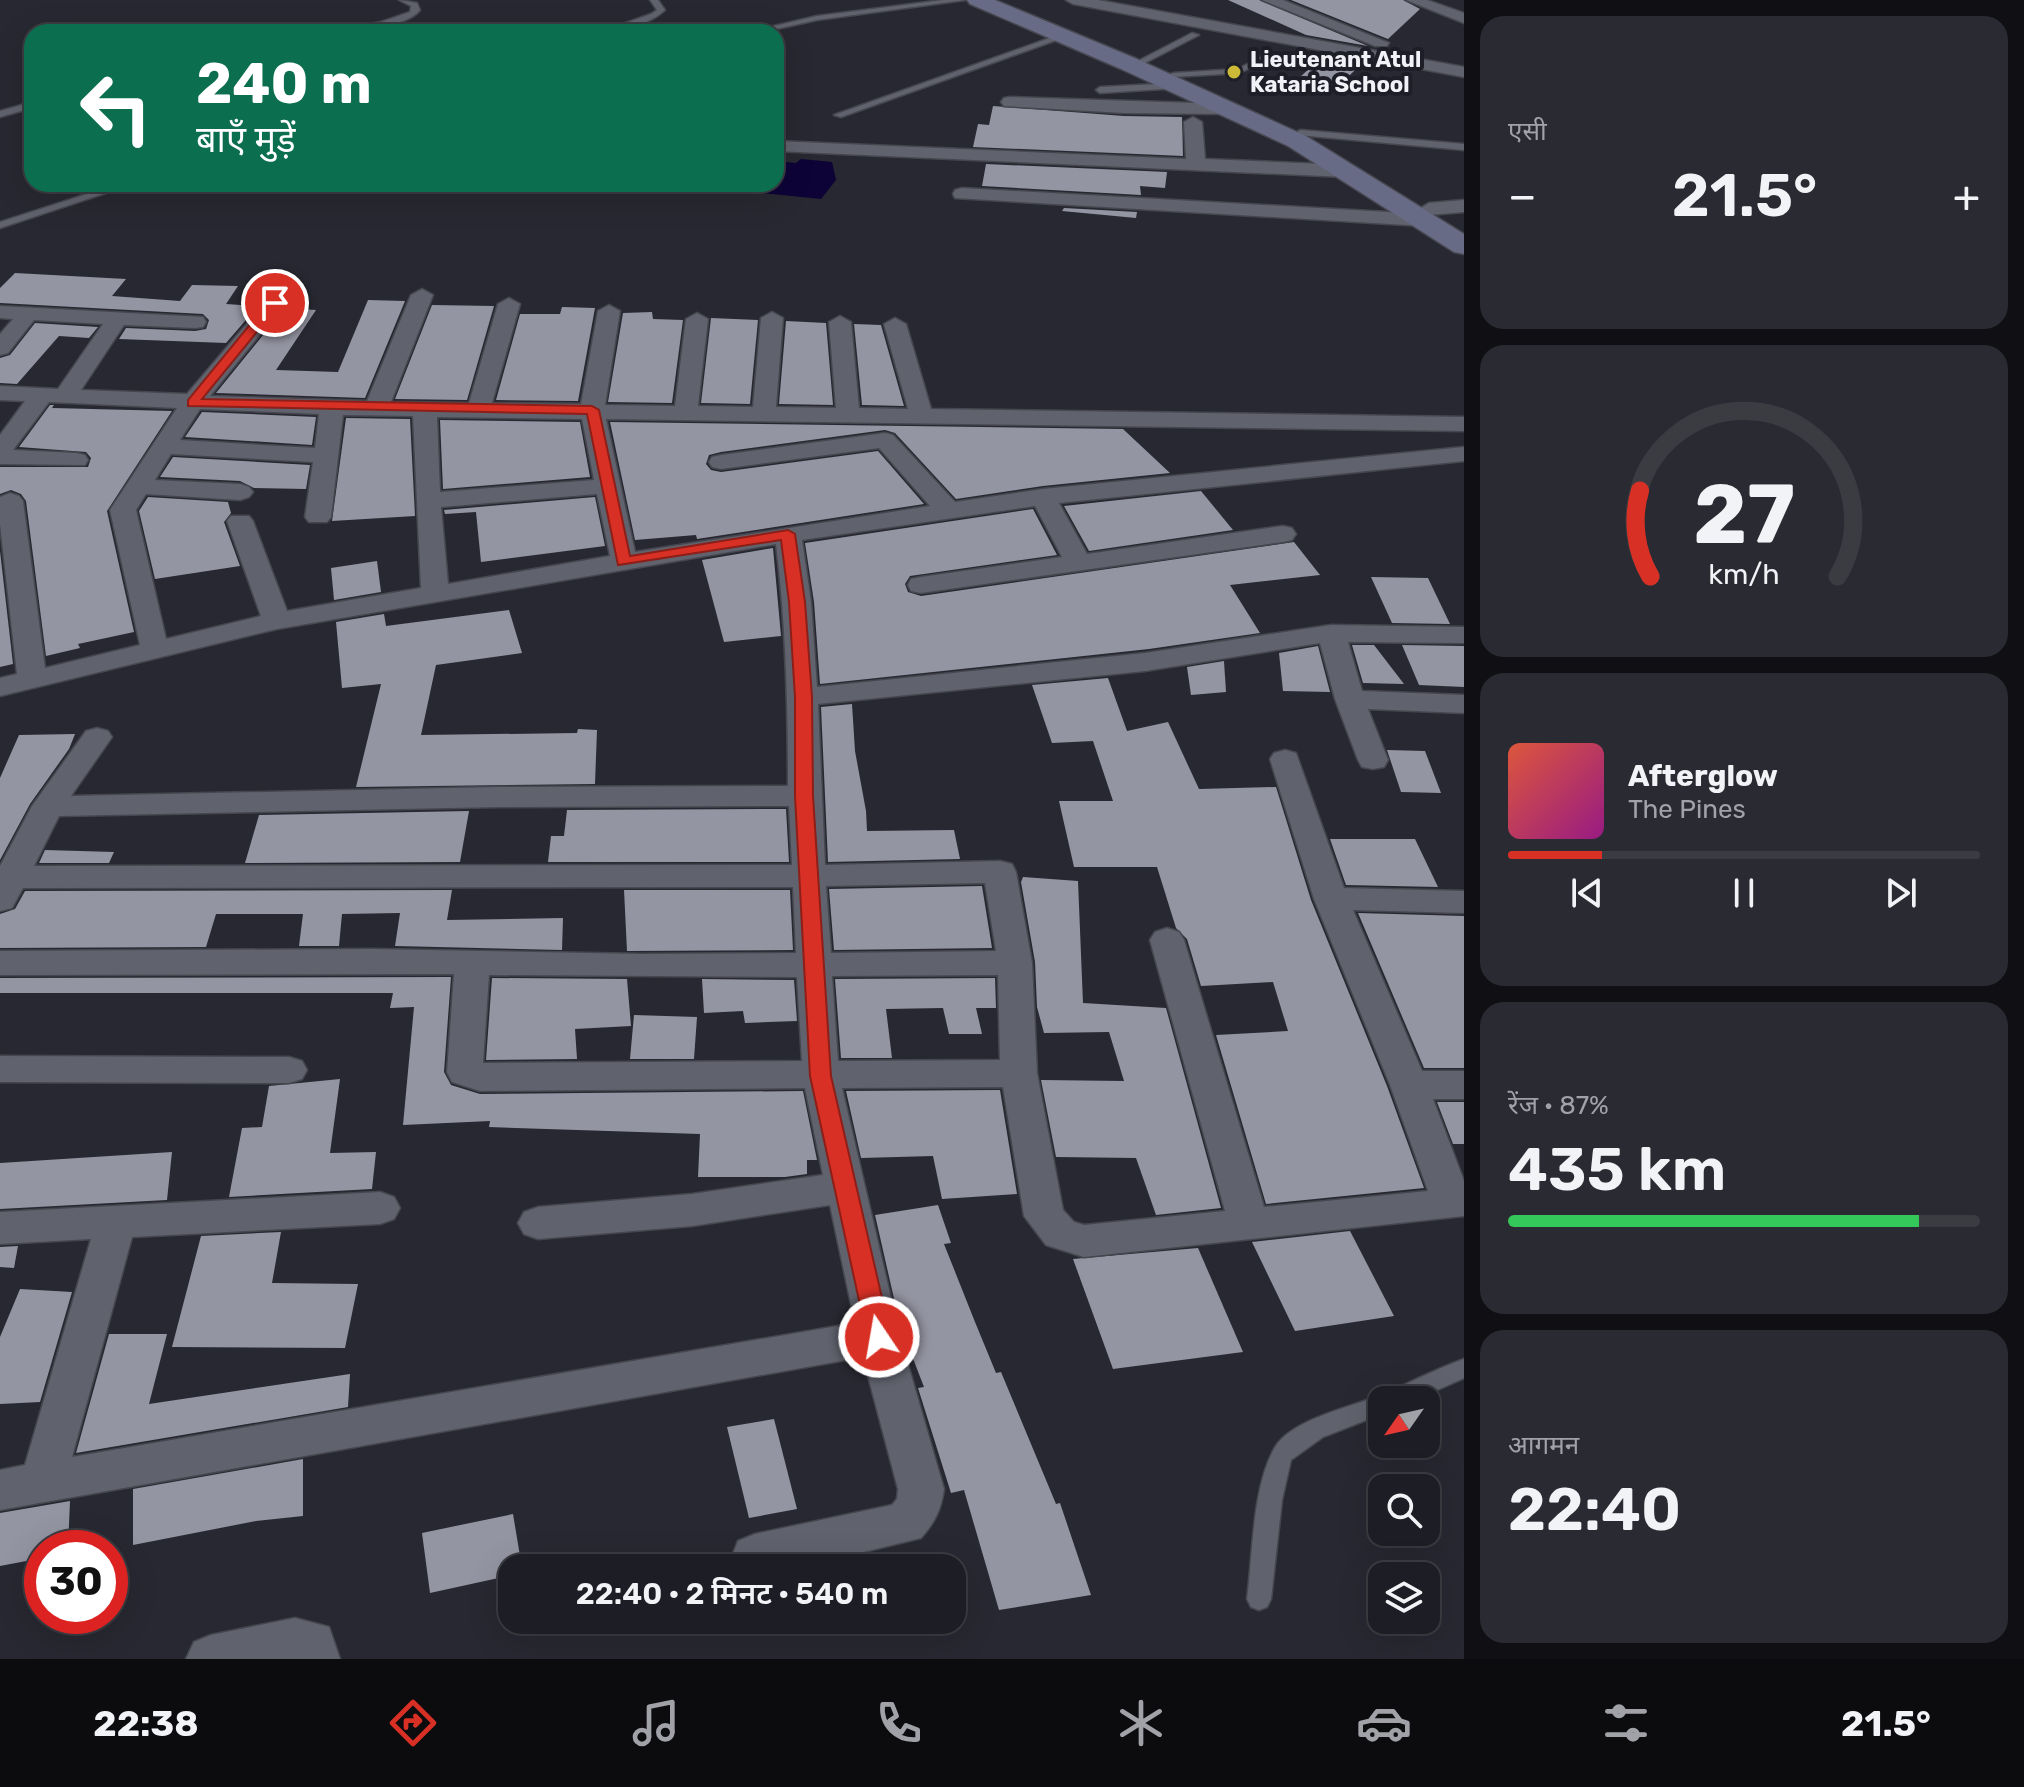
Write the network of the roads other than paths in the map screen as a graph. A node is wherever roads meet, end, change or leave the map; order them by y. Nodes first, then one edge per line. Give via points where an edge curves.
1 (403, 0) edge
2 (654, 0) edge
3 (982, 0) edge
4 (1073, 0) edge
5 (1269, 0) edge
6 (1413, 0) edge
7 (1464, 18) edge
8 (382, 24) edge
9 (629, 24) edge
10 (784, 25) edge
11 (1195, 35) dead end
12 (1064, 36) junction
13 (1265, 58) dead end
14 (1142, 61) junction
15 (1458, 71) edge
16 (1175, 80) junction
17 (1100, 90) dead end
18 (24, 107) edge
19 (1225, 109) junction
20 (0, 114) edge
21 (838, 115) dead end
22 (1193, 122) dead end
23 (1013, 127) junction
24 (1301, 133) junction
25 (784, 145) edge
26 (1464, 147) edge
27 (1345, 171) junction
28 (1208, 182) junction
29 (103, 192) edge
30 (962, 194) dead end
31 (1464, 206) edge
32 (1426, 214) junction
33 (0, 225) edge
34 (1464, 232) edge
35 (1464, 246) edge
36 (422, 295) dead end
37 (174, 297) dead end
38 (275, 303) dead end
39 (509, 304) dead end
40 (609, 311) dead end
41 (0, 312) edge
42 (29, 313) junction
43 (118, 317) junction
44 (772, 318) dead end
45 (155, 319) junction
46 (697, 319) dead end
47 (195, 322) dead end
48 (840, 322) dead end
49 (895, 324) dead end
50 (0, 348) edge
51 (0, 393) edge
52 (54, 396) junction
53 (192, 403) junction
54 (332, 408) junction
55 (376, 409) junction
56 (425, 409) junction
57 (479, 409) junction
58 (592, 410) junction
59 (686, 412) junction
60 (764, 412) junction
61 (848, 414) junction
62 (921, 414) junction
63 (1464, 424) edge
64 (164, 446) junction
65 (0, 454) edge
66 (1464, 454) edge
67 (326, 456) junction
68 (76, 460) dead end
69 (721, 462) dead end
70 (138, 486) junction
71 (608, 486) junction
72 (240, 492) dead end
73 (1043, 497) junction
74 (10, 501) dead end
75 (428, 501) junction
76 (949, 511) junction
77 (318, 517) dead end
78 (240, 521) dead end
79 (788, 534) junction
80 (1283, 534) dead end
81 (624, 561) junction
82 (1079, 564) junction
83 (921, 585) dead end
84 (435, 592) junction
85 (277, 621) junction
86 (1331, 633) junction
87 (1464, 635) edge
88 (155, 650) junction
89 (32, 680) junction
90 (0, 687) edge
91 (803, 697) junction
92 (1350, 699) junction
93 (1464, 704) edge
94 (97, 737) dead end
95 (1285, 759) dead end
96 (1373, 760) dead end
97 (804, 796) junction
98 (48, 806) junction
99 (809, 876) junction
100 (4, 884) edge
101 (1331, 899) junction
102 (1464, 902) edge
103 (1167, 940) dead end
104 (0, 963) edge
105 (472, 963) junction
106 (814, 963) junction
107 (1015, 963) junction
108 (0, 1069) edge
109 (289, 1070) dead end
110 (1019, 1073) junction
111 (821, 1076) junction
112 (1409, 1085) junction
113 (1464, 1085) edge
114 (846, 1187) junction
115 (1459, 1204) edge
116 (380, 1208) dead end
117 (538, 1223) dead end
118 (115, 1224) junction
119 (1249, 1225) junction
120 (0, 1228) edge
121 (879, 1337) junction
122 (1464, 1368) edge
123 (1424, 1386) edge
124 (1368, 1410) edge
125 (43, 1482) junction
126 (0, 1490) edge
127 (764, 1554) edge
128 (1259, 1599) dead end
129 (211, 1659) edge
130 (315, 1659) edge

1 - 8 lane via 414,5 413,14
2 - 9 lane via 661,10
3 - 10 lane
3 - 12 main road
3 - 14 main road
4 - 15 street
5 - 15 street
6 - 7 street
11 - 14 lane
12 - 16 main road
12 - 21 lane
13 - 16 lane via 1240,71
14 - 16 main road
16 - 17 lane
16 - 19 main road
16 - 24 main road
18 - 20 lane
19 - 23 street via 1124,108
19 - 27 main road via 1297,141
22 - 28 street
23 - 25 street
23 - 28 street via 1100,138
24 - 26 lane
24 - 32 main road
27 - 28 street
27 - 32 main road
28 - 30 street
28 - 32 street
29 - 33 lane
31 - 32 street
32 - 34 main road
32 - 35 main road
36 - 55 street
37 - 45 street
38 - 53 street
39 - 57 street
40 - 58 street
41 - 42 street
42 - 43 street
42 - 50 street
43 - 45 street
43 - 52 street
44 - 60 street
45 - 47 street
46 - 59 street
48 - 61 street
49 - 62 street
51 - 52 street
52 - 53 street
52 - 65 street
53 - 54 street
53 - 64 street
54 - 55 street
54 - 67 street
55 - 56 street
56 - 57 street
56 - 75 street
57 - 58 street
58 - 59 street
58 - 71 street
59 - 60 street
60 - 61 street
61 - 62 street
62 - 63 street
64 - 67 street
64 - 70 street
65 - 68 street
66 - 73 street
67 - 77 street
69 - 76 street via 885,440
70 - 72 street
70 - 88 street via 123,518
71 - 75 street
71 - 81 street
73 - 76 street
73 - 82 street
74 - 89 street
75 - 84 street
76 - 79 street
78 - 85 street
79 - 81 street
79 - 91 street
80 - 82 street
81 - 84 street
82 - 83 street
84 - 85 street
85 - 88 street
86 - 87 street
86 - 91 street via 1145,662
86 - 92 street
88 - 89 street
89 - 90 street
91 - 97 street
92 - 93 street
92 - 96 street
94 - 98 street
95 - 101 street
97 - 98 street
97 - 99 street
98 - 100 street
99 - 100 street
99 - 106 street
99 - 107 street via 1000,872
101 - 102 street
101 - 112 street
103 - 119 street
104 - 105 street
105 - 106 street
105 - 111 street via 464,1062 465,1072 480,1077
106 - 107 street
106 - 111 street
107 - 110 street
108 - 109 street
110 - 111 street
110 - 119 street via 1044,1216 1060,1234 1084,1241
111 - 114 street
112 - 113 street
112 - 115 street
114 - 117 street via 692,1210
114 - 121 street
115 - 119 street
116 - 118 street
118 - 120 street
118 - 125 street
121 - 125 street
121 - 127 street via 921,1489 918,1508 905,1523
122 - 123 lane
124 - 128 lane via 1301,1439 1283,1454 1271,1501
125 - 126 street
129 - 130 street via 295,1641 312,1643

